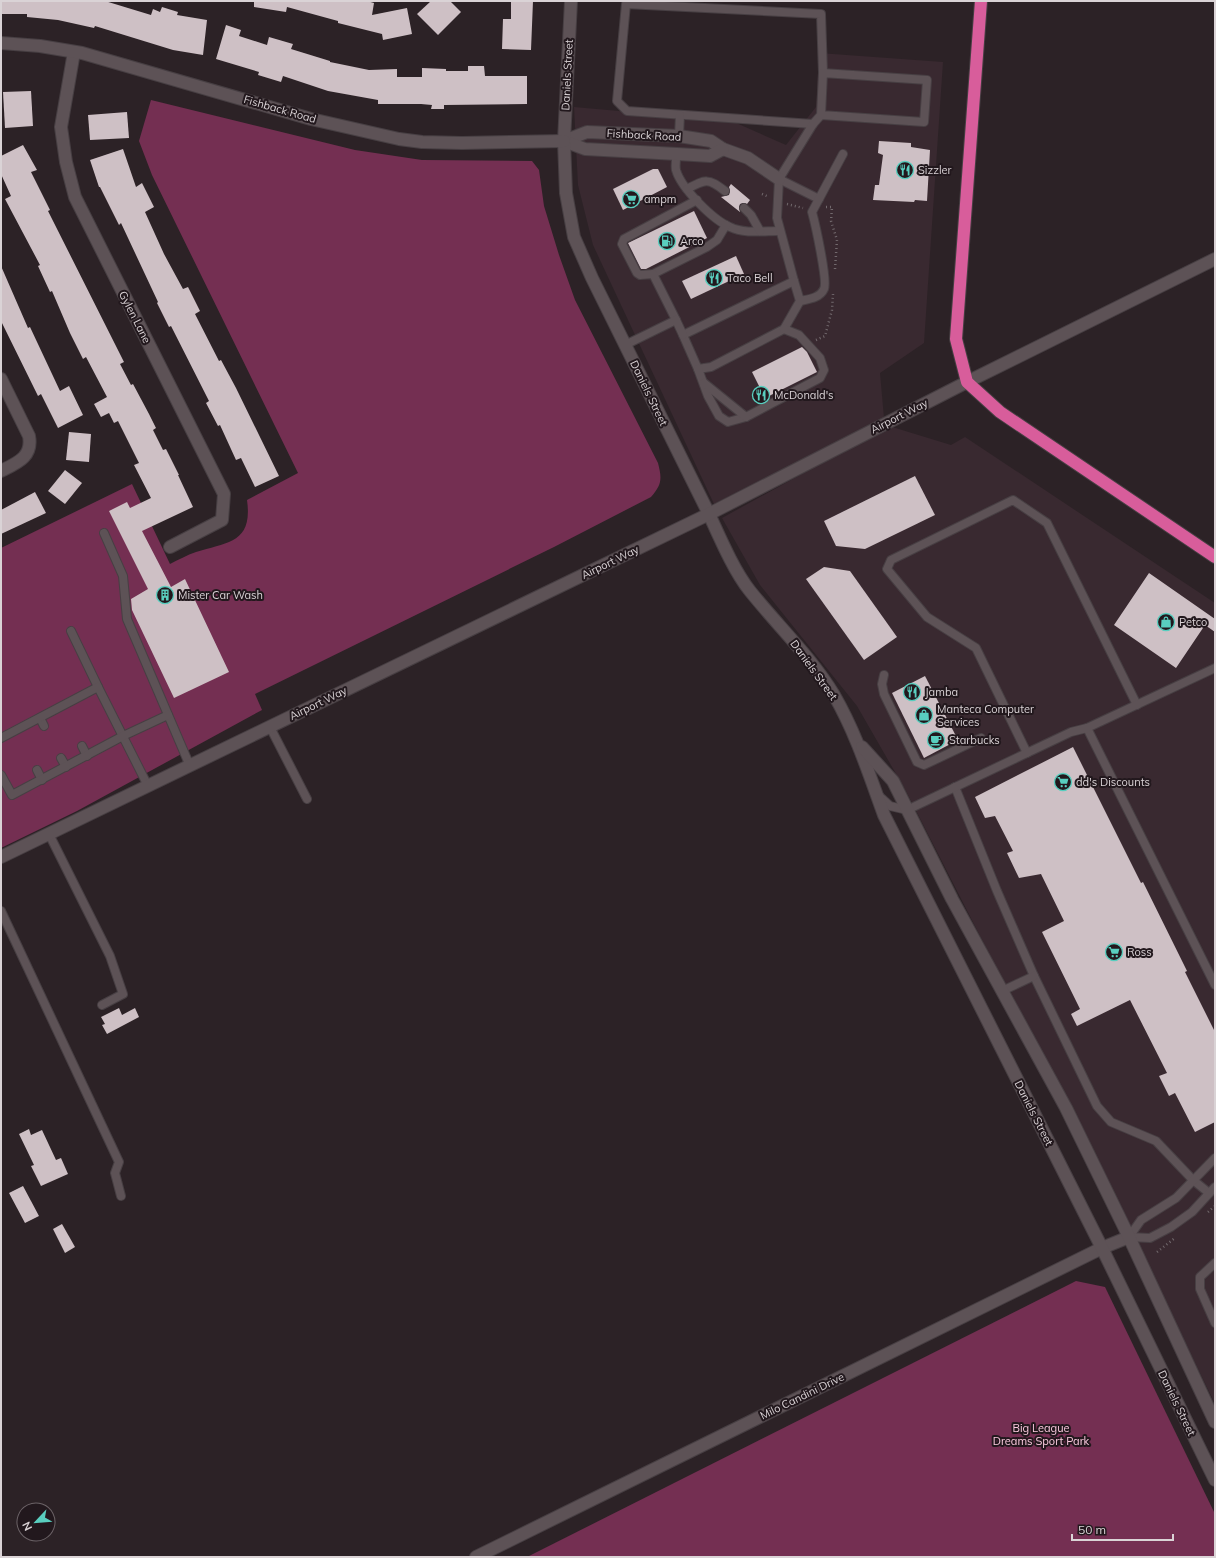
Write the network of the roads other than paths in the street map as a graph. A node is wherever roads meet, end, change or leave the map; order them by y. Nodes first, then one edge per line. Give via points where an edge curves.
1 (571, 1) edge
2 (981, 1) edge
3 (1, 43) edge
4 (74, 52) junction
5 (823, 73) junction
6 (680, 115) junction
7 (821, 115) junction
8 (813, 124) junction
9 (679, 136) junction
10 (564, 141) junction
11 (723, 149) junction
12 (677, 154) junction
13 (843, 154) dead end
14 (779, 179) junction
15 (687, 189) junction
16 (725, 192) dead end
17 (819, 199) junction
18 (697, 200) junction
19 (744, 208) dead end
20 (726, 225) junction
21 (760, 231) junction
22 (779, 231) junction
23 (1215, 259) edge
24 (652, 274) junction
25 (794, 281) junction
26 (800, 301) junction
27 (676, 320) junction
28 (784, 329) junction
29 (683, 335) junction
30 (625, 346) junction
31 (698, 369) junction
32 (1, 379) edge
33 (968, 382) junction
34 (703, 383) junction
35 (746, 416) junction
36 (1, 471) edge
37 (709, 514) junction
38 (104, 533) dead end
39 (170, 546) dead end
40 (1215, 557) edge
41 (71, 631) dead end
42 (1215, 668) edge
43 (884, 675) dead end
44 (98, 687) junction
45 (1136, 705) junction
46 (168, 715) junction
47 (40, 718) junction
48 (44, 726) dead end
49 (270, 727) junction
50 (1087, 728) junction
51 (17, 729) junction
52 (123, 736) junction
53 (21, 737) dead end
54 (1, 738) edge
55 (981, 738) dead end
56 (858, 743) junction
57 (82, 746) dead end
58 (1027, 753) junction
59 (87, 756) junction
60 (61, 758) dead end
61 (190, 766) junction
62 (66, 767) junction
63 (37, 770) dead end
64 (1, 775) edge
65 (42, 780) junction
66 (148, 786) junction
67 (955, 787) junction
68 (876, 792) junction
69 (307, 799) dead end
70 (907, 810) junction
71 (49, 834) junction
72 (1, 857) edge
73 (1, 911) edge
74 (1034, 976) junction
75 (1215, 985) edge
76 (1002, 991) junction
77 (102, 1005) dead end
78 (1215, 1158) edge
79 (1193, 1180) junction
80 (1212, 1190) edge
81 (121, 1196) dead end
82 (1129, 1237) junction
83 (1102, 1248) junction
84 (1215, 1263) edge
85 (1215, 1323) edge
86 (1215, 1422) edge
87 (1215, 1480) edge
88 (476, 1557) edge

1 - 10 main road, Daniels Street
2 - 33 highway via 956,339
3 - 4 main road, Fishback Road
4 - 10 main road, Fishback Road via 311,119 399,139 422,142
4 - 39 main road, Gylen Lane via 62,127 66,162 75,197 224,494 222,520
5 - 6 lane via 821,14 626,4 617,101 627,111
5 - 7 lane
5 - 7 lane via 927,80 924,122
6 - 8 lane
6 - 9 lane
7 - 8 lane
8 - 14 lane
9 - 10 main road, Fishback Road via 587,132
9 - 11 main road, Fishback Road via 711,141
10 - 12 main road, Fishback Road via 585,149
10 - 30 main road, Daniels Street via 566,193 574,237
11 - 12 main road, Fishback Road via 710,156
11 - 14 main road, Fishback Road via 748,158
12 - 15 lane via 677,171
13 - 17 lane
14 - 17 lane
14 - 22 lane
15 - 16 lane via 707,180
15 - 18 lane
17 - 26 lane via 812,212 818,234 825,288 817,297
18 - 20 lane
18 - 24 lane via 624,239 622,244 637,273
19 - 21 lane
20 - 21 lane via 740,230
20 - 24 lane via 717,240 707,247
21 - 22 lane
22 - 25 lane
23 - 33 main road, Airport Way
24 - 27 lane
25 - 26 lane
25 - 29 lane
26 - 28 lane
27 - 29 lane
27 - 30 lane
28 - 31 lane via 711,366
28 - 35 lane via 799,335 820,358 824,370 820,378
29 - 31 lane
30 - 37 main road, Daniels Street
31 - 34 lane
32 - 36 main road via 31,444 27,455
33 - 37 main road, Airport Way
33 - 40 highway via 1000,412
34 - 35 lane
34 - 35 lane via 719,416 728,422
37 - 49 main road, Airport Way
37 - 56 main road, Daniels Street via 749,590 799,647 834,695
38 - 46 lane via 123,576 127,619
41 - 44 lane
42 - 45 lane
43 - 55 lane via 884,694 917,762 924,765
44 - 47 lane via 64,710
44 - 52 lane
45 - 50 lane
45 - 58 lane via 1047,523 1013,500 891,560 887,569 927,617 976,648
46 - 52 lane
46 - 61 lane
47 - 48 lane
47 - 51 lane
49 - 61 main road, Airport Way
49 - 69 lane
50 - 58 lane via 1070,732
50 - 75 lane
51 - 53 lane
51 - 54 lane
52 - 59 lane
52 - 66 lane
56 - 68 main road, Daniels Street
56 - 70 main road, Daniels Street via 893,781
57 - 59 lane
58 - 67 lane
59 - 62 lane
60 - 62 lane
61 - 66 main road, Airport Way
62 - 65 lane
63 - 65 lane
64 - 65 lane via 12,795
66 - 71 main road, Airport Way
67 - 70 lane
67 - 74 lane
68 - 70 lane via 890,806
68 - 83 main road, Daniels Street via 888,822
70 - 76 main road, Daniels Street
71 - 72 main road, Airport Way
71 - 77 lane via 110,956 123,994
73 - 81 lane via 119,1162 115,1173
74 - 76 lane
74 - 79 lane via 1098,1106 1111,1122 1156,1141
76 - 82 main road, Daniels Street via 1066,1108
78 - 79 lane
79 - 80 lane
79 - 82 lane via 1176,1198 1141,1220
80 - 82 lane via 1192,1212 1171,1227 1150,1238
82 - 83 main road, Milo Candini Drive
82 - 86 main road, Daniels Street
83 - 87 main road, Daniels Street
83 - 88 main road, Milo Candini Drive
84 - 85 lane via 1200,1277 1200,1289

